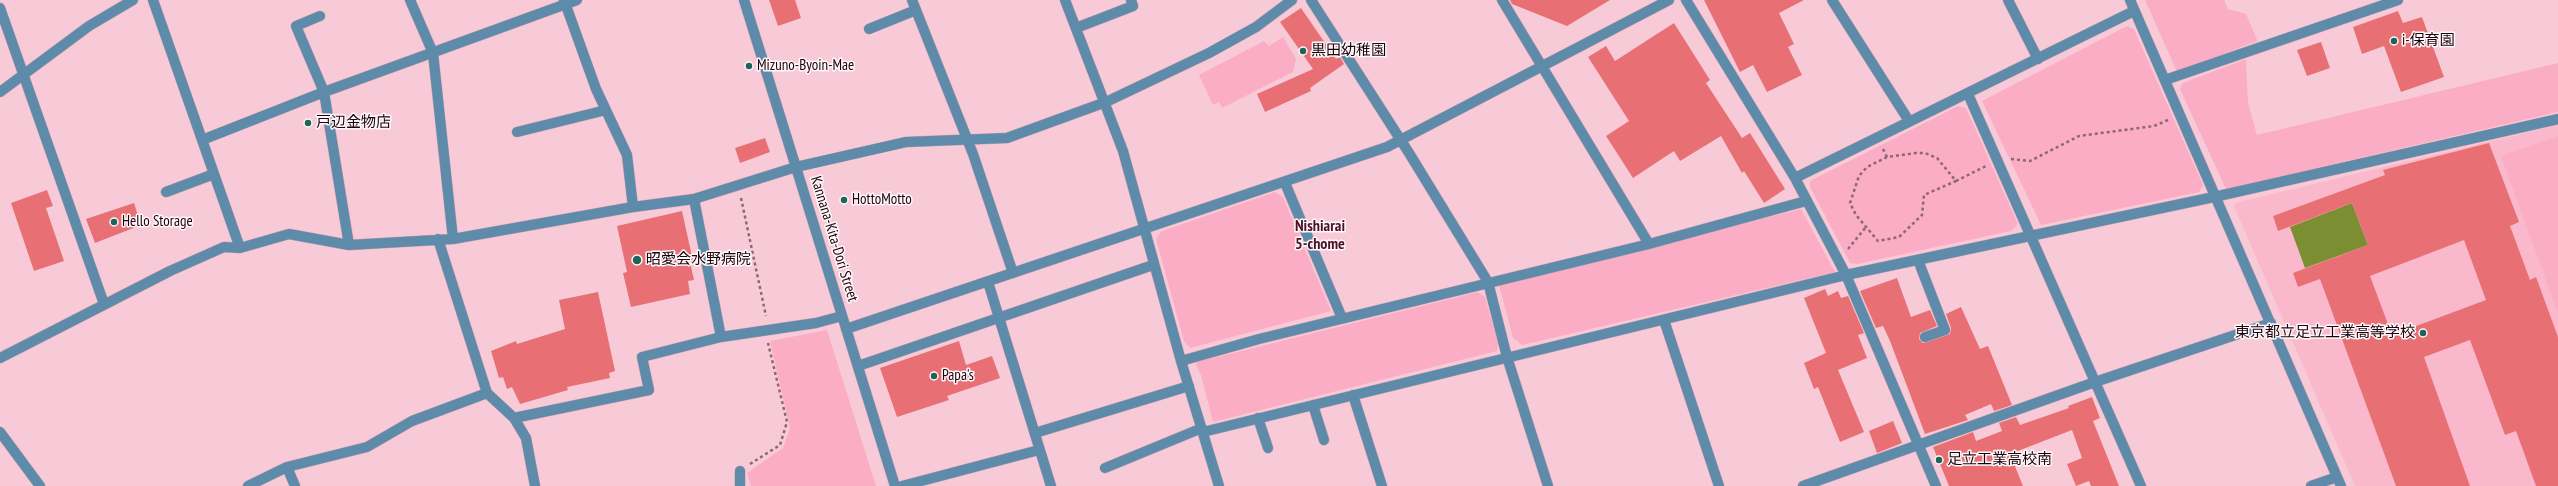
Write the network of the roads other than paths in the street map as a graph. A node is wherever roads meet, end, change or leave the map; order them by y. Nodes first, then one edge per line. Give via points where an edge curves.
1 (133, 0) edge
2 (153, 0) edge
3 (410, 0) edge
4 (577, 0) edge
5 (744, 0) edge
6 (912, 0) edge
7 (1065, 0) edge
8 (1130, 0) edge
9 (1292, 0) edge
10 (1312, 0) edge
11 (1502, 0) edge
12 (1668, 0) edge
13 (1686, 0) edge
14 (1832, 0) edge
15 (2008, 0) edge
16 (2130, 0) edge
17 (2398, 0) edge
18 (565, 2) edge
19 (0, 8) edge
20 (916, 10) junction
21 (2134, 11) junction
22 (320, 16) dead end
23 (1076, 28) junction
24 (869, 29) dead end
25 (433, 53) junction
26 (2038, 59) junction
27 (1542, 65) junction
28 (24, 75) junction
29 (2165, 80) junction
30 (0, 92) edge
31 (324, 92) junction
32 (1968, 94) junction
33 (1106, 102) junction
34 (606, 110) junction
35 (2558, 119) edge
36 (1909, 122) junction
37 (517, 132) dead end
38 (967, 139) junction
39 (202, 140) junction
40 (1401, 141) junction
41 (796, 167) junction
42 (214, 174) junction
43 (1795, 178) junction
44 (1285, 183) junction
45 (166, 192) dead end
46 (2214, 197) junction
47 (694, 199) junction
48 (1806, 201) junction
49 (633, 207) junction
50 (1144, 229) junction
51 (2030, 236) junction
52 (438, 239) junction
53 (453, 239) junction
54 (1648, 244) junction
55 (348, 245) junction
56 (240, 248) junction
57 (1918, 260) junction
58 (1153, 265) junction
59 (1013, 273) junction
60 (1846, 275) junction
61 (988, 282) junction
62 (1488, 282) junction
63 (104, 304) junction
64 (842, 316) junction
65 (998, 318) junction
66 (1342, 318) junction
67 (1664, 320) junction
68 (2271, 323) junction
69 (846, 328) junction
70 (721, 337) junction
71 (1925, 337) dead end
72 (1507, 357) junction
73 (0, 358) edge
74 (1181, 362) junction
75 (858, 366) junction
76 (2095, 382) junction
77 (1189, 386) junction
78 (487, 393) junction
79 (1353, 396) junction
80 (1313, 405) junction
81 (514, 418) junction
82 (1258, 418) junction
83 (1203, 430) junction
84 (0, 432) edge
85 (1035, 433) junction
86 (1324, 440) dead end
87 (1918, 444) junction
88 (1268, 448) dead end
89 (1039, 450) junction
90 (287, 467) junction
91 (1105, 468) dead end
92 (740, 471) dead end
93 (2339, 481) edge
94 (40, 486) edge
95 (248, 486) edge
96 (295, 486) edge
97 (535, 486) edge
98 (740, 486) edge
99 (895, 486) edge
100 (902, 486) edge
101 (1050, 486) edge
102 (1219, 486) edge
103 (1382, 486) edge
104 (1548, 486) edge
105 (1719, 486) edge
106 (1803, 486) edge
107 (1936, 486) edge
108 (2140, 486) edge
109 (2311, 486) edge

1 - 28 street via 89,26
2 - 39 street
3 - 25 street
4 - 18 street
5 - 41 street, Kannana-Kita-Dori Street
6 - 20 street
7 - 23 street
8 - 23 street via 1133,6
9 - 33 street via 1256,27
10 - 40 street
11 - 27 street
12 - 27 street
13 - 43 street
14 - 36 street
15 - 26 street
16 - 21 street
17 - 29 street
18 - 25 street
18 - 34 street
19 - 28 street
20 - 24 street
20 - 38 street
21 - 26 street
21 - 29 street
22 - 31 street via 296,26
23 - 33 street
25 - 31 street
25 - 53 street
26 - 32 street
27 - 40 street
27 - 54 street
28 - 30 street
28 - 63 street
29 - 46 street
31 - 39 street
31 - 55 street
32 - 36 street
32 - 51 street
33 - 38 street via 1007,138
33 - 50 street via 1123,151
34 - 37 street
34 - 49 street via 627,155
35 - 46 street
36 - 43 street
38 - 41 street via 906,142
38 - 59 street
39 - 42 street
40 - 44 street
40 - 62 street
41 - 47 street
41 - 64 street, Kannana-Kita-Dori Street
42 - 45 street
42 - 56 street
43 - 48 street
44 - 50 street
44 - 66 street
46 - 51 street
46 - 68 street
47 - 49 street
47 - 70 street
48 - 54 street
48 - 60 street
49 - 53 street
50 - 58 street
50 - 59 street
51 - 57 street
51 - 76 street
52 - 53 street
52 - 55 street
52 - 78 street
54 - 62 street
55 - 56 street via 290,234
56 - 63 street via 224,247 206,254
57 - 60 street
57 - 71 street via 1945,330
58 - 65 street
58 - 74 street
59 - 61 street
60 - 67 street
60 - 87 street
61 - 65 street
61 - 69 street
62 - 66 street
62 - 72 street
63 - 73 street
64 - 69 street, Kannana-Kita-Dori Street
64 - 70 street
65 - 75 street
65 - 85 street
66 - 74 street
67 - 72 street
67 - 105 street
68 - 76 street
68 - 93 street
69 - 75 street, Kannana-Kita-Dori Street
70 - 81 street via 642,357 649,390
72 - 79 street
72 - 104 street
74 - 77 street
75 - 99 street, Kannana-Kita-Dori Street
76 - 87 street
76 - 108 street
77 - 83 street
77 - 85 street
78 - 81 street
78 - 90 street via 412,420 367,447
79 - 80 street
79 - 103 street
80 - 82 street
80 - 86 street
81 - 97 street via 526,438
82 - 83 street
82 - 88 street
83 - 91 street
83 - 102 street
84 - 94 street
85 - 89 street
87 - 106 street
87 - 107 street
89 - 100 street
89 - 101 street
90 - 95 street
90 - 96 street
92 - 98 street
93 - 109 street

